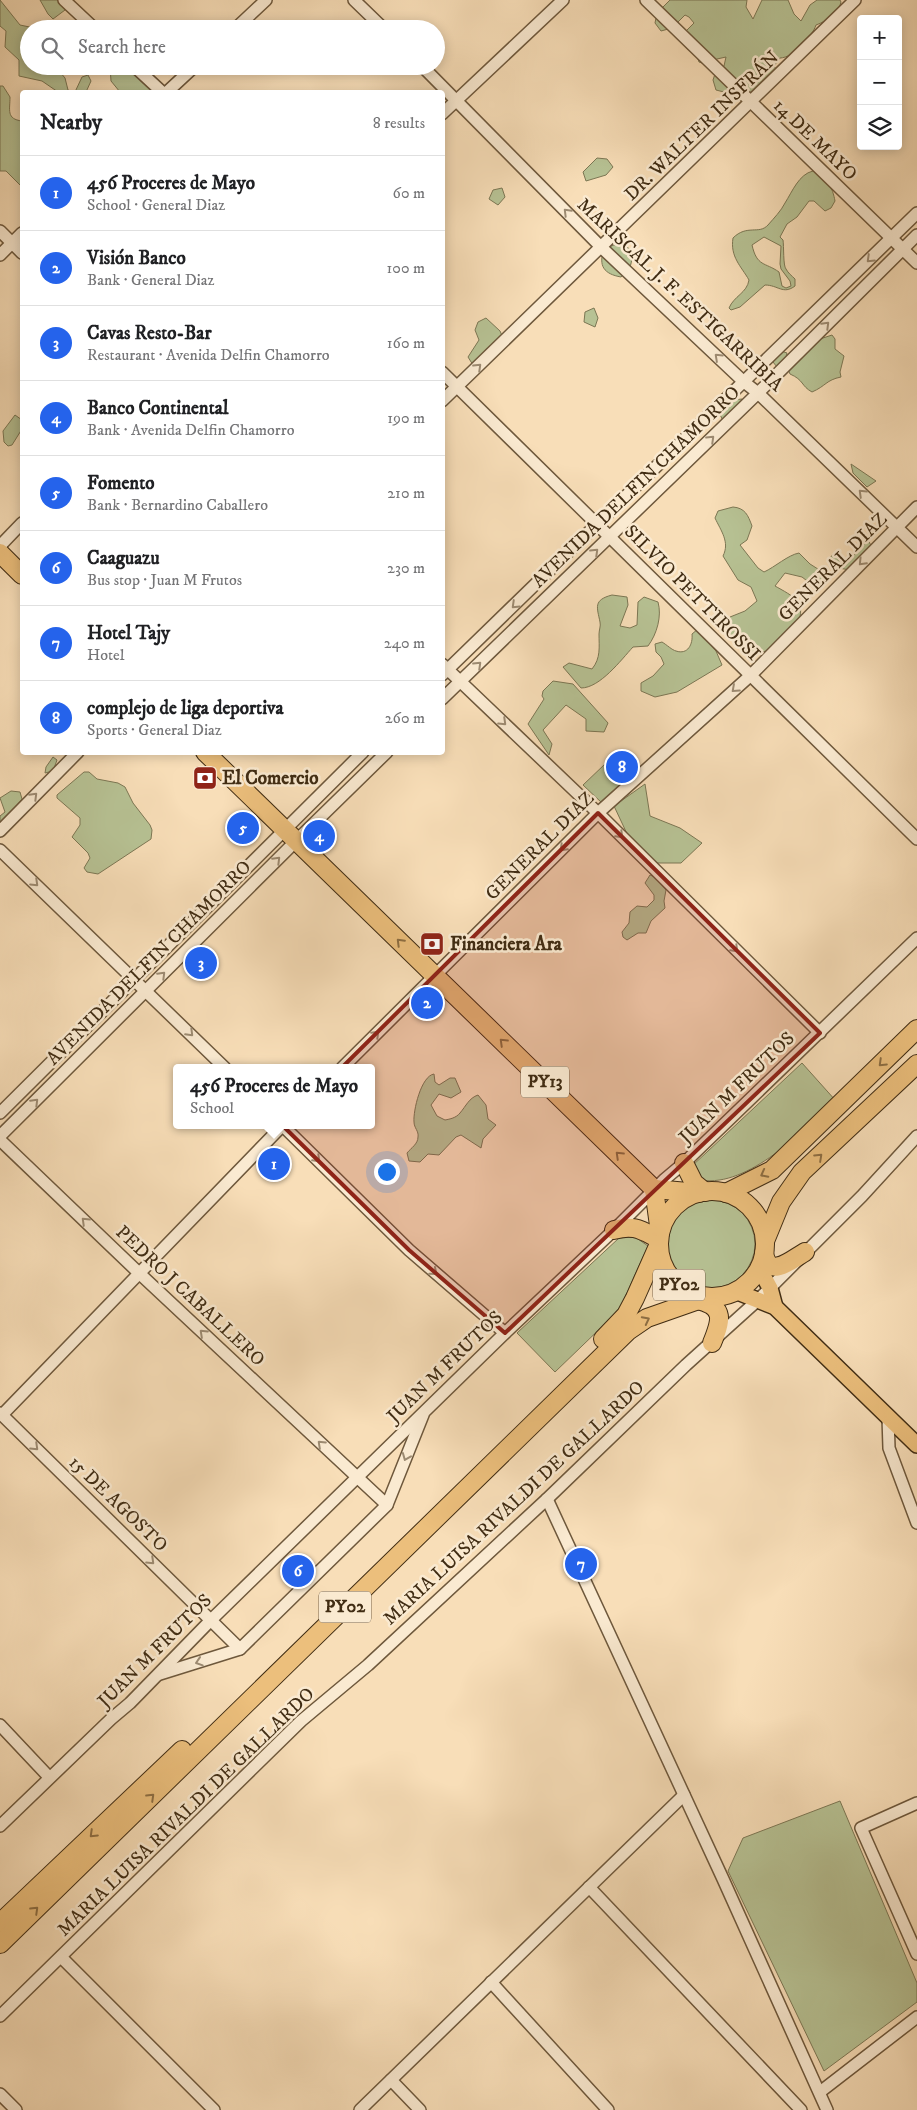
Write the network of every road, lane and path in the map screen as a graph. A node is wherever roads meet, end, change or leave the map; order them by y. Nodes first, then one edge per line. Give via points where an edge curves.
1 (64, 0) edge
2 (266, 0) edge
3 (354, 0) edge
4 (563, 0) edge
5 (646, 0) edge
6 (855, 0) edge
7 (85, 20) edge
8 (245, 20) edge
9 (375, 20) edge
10 (144, 75) edge
11 (185, 75) edge
12 (431, 75) edge
13 (160, 90) edge
14 (169, 90) edge
15 (457, 100) junction
16 (751, 103) junction
17 (445, 111) edge
18 (917, 213) edge
19 (0, 231) edge
20 (20, 235) edge
21 (917, 235) edge
22 (891, 238) junction
23 (12, 243) junction
24 (601, 247) junction
25 (902, 249) junction
26 (20, 251) edge
27 (0, 255) edge
28 (917, 263) edge
29 (445, 375) edge
30 (744, 382) junction
31 (457, 386) junction
32 (758, 393) junction
33 (445, 398) edge
34 (917, 507) edge
35 (20, 525) edge
36 (597, 525) junction
37 (897, 527) junction
38 (611, 537) junction
39 (0, 546) edge
40 (917, 547) edge
41 (0, 553) edge
42 (20, 573) edge
43 (445, 670) edge
44 (751, 675) junction
45 (461, 682) junction
46 (445, 696) edge
47 (75, 755) edge
48 (208, 755) edge
49 (360, 755) edge
50 (383, 755) edge
51 (598, 813) junction
52 (0, 831) edge
53 (291, 834) junction
54 (917, 839) edge
55 (0, 850) edge
56 (917, 938) edge
57 (435, 976) junction
58 (134, 979) junction
59 (147, 990) junction
60 (917, 1029) edge
61 (820, 1033) junction
62 (221, 1064) edge
63 (346, 1064) edge
64 (917, 1064) edge
65 (0, 1113) edge
66 (279, 1129) edge
67 (287, 1129) edge
68 (917, 1136) edge
69 (0, 1138) edge
70 (684, 1163) junction
71 (654, 1189) junction
72 (703, 1192) junction
73 (726, 1193) junction
74 (614, 1230) junction
75 (660, 1239) junction
76 (805, 1252) junction
77 (762, 1254) junction
78 (140, 1274) junction
79 (770, 1288) junction
80 (735, 1291) junction
81 (703, 1298) junction
82 (758, 1300) junction
83 (775, 1307) junction
84 (505, 1333) junction
85 (712, 1343) junction
86 (424, 1411) junction
87 (1, 1414) edge
88 (888, 1417) junction
89 (917, 1445) edge
90 (357, 1477) junction
91 (547, 1499) junction
92 (387, 1505) junction
93 (917, 1523) edge
94 (211, 1620) junction
95 (240, 1649) junction
96 (157, 1675) junction
97 (0, 1725) edge
98 (49, 1777) junction
99 (684, 1795) junction
100 (917, 1802) edge
101 (0, 1826) edge
102 (589, 1886) junction
103 (0, 1923) edge
104 (0, 1944) edge
105 (917, 1954) edge
106 (61, 1957) junction
107 (491, 1982) junction
108 (0, 2016) edge
109 (917, 2016) edge
110 (391, 2080) junction
111 (820, 2092) junction
112 (0, 2094) edge
113 (16, 2110) edge
114 (214, 2110) edge
115 (360, 2110) edge
116 (420, 2110) edge
117 (608, 2110) edge
118 (801, 2110) edge
119 (827, 2110) edge

1 - 7 street
2 - 8 street
3 - 9 street
4 - 15 street
5 - 16 street, 14 DE MAYO
6 - 16 street, DR. WALTER INSFRÁN
10 - 13 street
11 - 14 street
12 - 15 street, MARISCAL J. F. ESTIGARRIBIA
15 - 17 street
24 -> 15 street, MARISCAL J. F. ESTIGARRIBIA
16 - 22 street, 14 DE MAYO
16 - 24 street, DR. WALTER INSFRÁN
18 - 22 street, AVENIDA DELFIN CHAMORRO
19 - 23 street
20 - 23 street
21 - 25 street, AVENIDA DELFIN CHAMORRO
22 - 25 street, 14 DE MAYO
22 -> 30 street, AVENIDA DELFIN CHAMORRO
23 - 26 street
23 - 27 street
30 -> 24 street, MARISCAL J. F. ESTIGARRIBIA
31 -> 24 street, DR. WALTER INSFRÁN
25 - 28 street, 14 DE MAYO
32 -> 25 street, AVENIDA DELFIN CHAMORRO
29 - 31 street, SILVIO PETTIROSSI
30 - 32 street, MARISCAL J. F. ESTIGARRIBIA
30 - 36 street, AVENIDA DELFIN CHAMORRO
31 - 33 street, DR. WALTER INSFRÁN
31 - 36 street, SILVIO PETTIROSSI
37 -> 32 street, MARISCAL J. F. ESTIGARRIBIA
38 -> 32 street, AVENIDA DELFIN CHAMORRO
34 - 37 street, GENERAL DIAZ
35 - 39 street
36 - 38 street, SILVIO PETTIROSSI
36 -> 43 street, AVENIDA DELFIN CHAMORRO
37 - 40 street, MARISCAL J. F. ESTIGARRIBIA
37 -> 44 street, GENERAL DIAZ
38 - 44 street, SILVIO PETTIROSSI
45 -> 38 street, AVENIDA DELFIN CHAMORRO
41 - 42 highway
43 - 45 street
44 -> 51 street, GENERAL DIAZ
44 - 54 street, SILVIO PETTIROSSI
45 - 46 street, AVENIDA DELFIN CHAMORRO
45 -> 51 street
52 -> 47 street
48 - 53 highway, PY13
49 - 53 street, AVENIDA DELFIN CHAMORRO
50 - 53 street, AVENIDA DELFIN CHAMORRO
51 -> 57 street, GENERAL DIAZ
51 -> 61 street
57 -> 53 highway, PY13
53 - 58 street, AVENIDA DELFIN CHAMORRO
59 -> 53 street, AVENIDA DELFIN CHAMORRO
55 -> 58 street
56 - 61 street, JUAN M FRUTOS
63 -> 57 street, GENERAL DIAZ
71 -> 57 highway, PY13
58 - 59 street
58 - 65 street, AVENIDA DELFIN CHAMORRO
59 -> 62 street
69 -> 59 street, AVENIDA DELFIN CHAMORRO
60 -> 73 highway, PY02 via 772,1170
61 - 70 street, JUAN M FRUTOS
77 -> 64 highway, PY02 via 781,1202 802,1172
66 - 78 street
67 -> 84 street via 409,1250
68 - 76 street, MARIA LUISA RIVALDI DE GALLARDO
78 -> 69 street, PEDRO J CABALLERO
70 - 71 street, JUAN M FRUTOS
70 - 72 highway via 694,1183
71 - 72 highway
71 - 74 street, JUAN M FRUTOS
71 - 75 highway
72 - 73 highway, PY02
72 - 75 highway, PY02 via 678,1204 664,1222
73 - 77 highway, PY02 via 753,1211 763,1230
74 - 75 highway via 638,1228
74 - 84 street, JUAN M FRUTOS
75 - 81 highway, PY02 via 662,1263 673,1280 688,1292
75 -> 103 highway, PY02 via 626,1315 407,1535
76 - 77 highway via 775,1268
76 - 79 street, MARIA LUISA RIVALDI DE GALLARDO
77 - 79 main road
77 - 80 highway, PY02 via 749,1282
78 - 87 street
90 -> 78 street, PEDRO J CABALLERO
79 - 82 street, MARIA LUISA RIVALDI DE GALLARDO
79 - 83 main road
80 - 81 highway, PY02
80 - 82 main road
81 - 85 highway via 719,1313 720,1320
104 -> 81 highway, PY02 via 628,1331 647,1318
82 - 83 main road
82 - 85 street, MARIA LUISA RIVALDI DE GALLARDO
83 - 88 main road
84 - 86 street, JUAN M FRUTOS
85 - 91 street, MARIA LUISA RIVALDI DE GALLARDO
86 - 90 street, JUAN M FRUTOS
86 -> 92 street
87 -> 94 street, 15 DE AGOSTO
88 - 89 main road
88 - 93 street via 889,1448
90 - 92 street, PEDRO J CABALLERO
90 - 94 street, JUAN M FRUTOS
91 - 99 street
91 - 106 street, MARIA LUISA RIVALDI DE GALLARDO via 349,1682 301,1721
92 - 95 street
94 - 95 street, 15 DE AGOSTO
94 - 96 street, JUAN M FRUTOS
95 -> 96 street
96 - 98 street, JUAN M FRUTOS
97 - 98 street
98 - 101 street, JUAN M FRUTOS
99 - 102 street
99 - 111 street
100 - 105 street via 861,1828
102 - 107 street
102 - 118 street
106 - 108 street, MARIA LUISA RIVALDI DE GALLARDO
106 - 114 street
107 - 110 street
107 - 117 street
109 - 111 street
110 - 115 street
110 - 116 street
111 - 119 street
112 - 113 street

